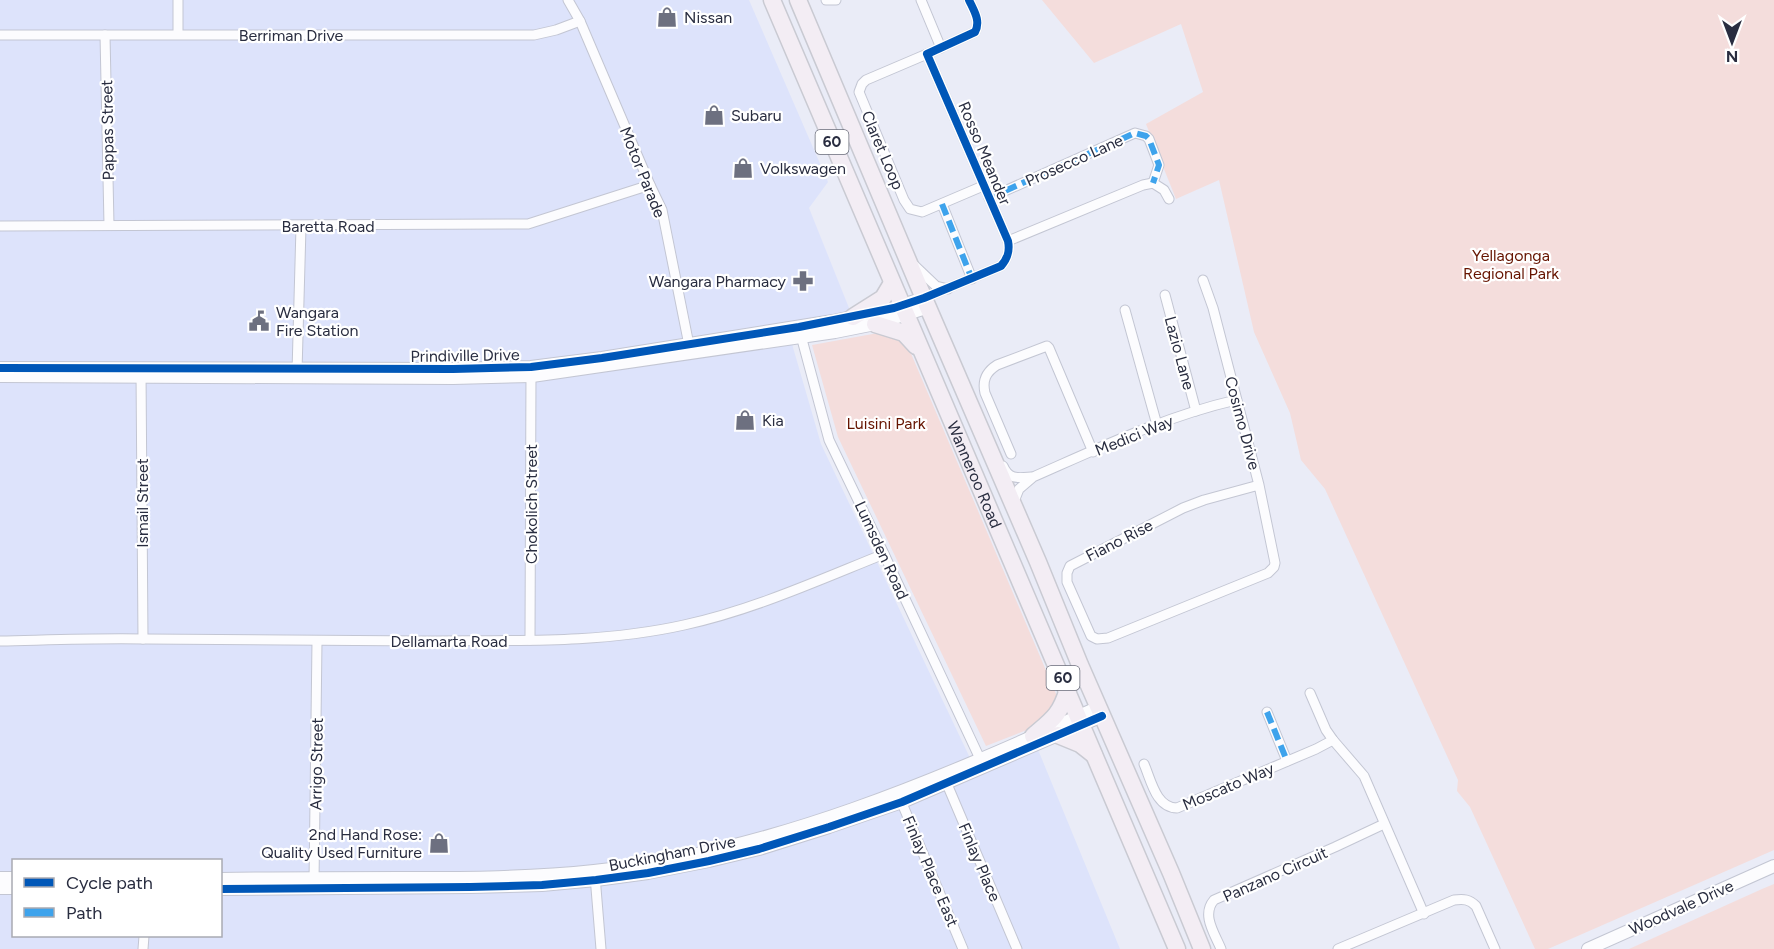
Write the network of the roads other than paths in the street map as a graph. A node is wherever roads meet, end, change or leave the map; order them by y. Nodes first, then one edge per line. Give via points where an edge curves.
1 (178, 0) edge
2 (568, 0) edge
3 (772, 0) edge
4 (798, 0) edge
5 (826, 0) edge
6 (836, 0) edge
7 (921, 0) edge
8 (969, 0) edge
9 (580, 21) junction
10 (178, 34) junction
11 (0, 35) edge
12 (105, 35) junction
13 (941, 48) junction
14 (927, 54) junction
15 (1153, 183) junction
16 (650, 185) junction
17 (983, 186) junction
18 (989, 198) junction
19 (1169, 199) dead end
20 (942, 204) junction
21 (109, 225) junction
22 (0, 226) edge
23 (301, 226) junction
24 (1008, 241) junction
25 (905, 255) junction
26 (972, 279) junction
27 (1203, 280) dead end
28 (892, 283) junction
29 (948, 289) junction
30 (1165, 295) dead end
31 (926, 302) junction
32 (1125, 310) dead end
33 (904, 311) junction
34 (853, 317) junction
35 (875, 324) junction
36 (800, 331) junction
37 (690, 348) junction
38 (923, 354) junction
39 (0, 368) edge
40 (531, 371) junction
41 (141, 373) junction
42 (297, 373) junction
43 (0, 376) edge
44 (1236, 400) junction
45 (1196, 411) junction
46 (1157, 425) junction
47 (1093, 452) junction
48 (992, 453) junction
49 (1011, 454) dead end
50 (1033, 477) junction
51 (1259, 485) junction
52 (1013, 504) junction
53 (884, 554) junction
54 (1274, 567) joint
55 (143, 639) junction
56 (530, 640) junction
57 (0, 641) edge
58 (317, 641) junction
59 (1068, 689) junction
60 (1310, 693) dead end
61 (1100, 711) junction
62 (1267, 712) dead end
63 (1081, 720) junction
64 (1058, 735) junction
65 (1033, 736) junction
66 (1333, 740) junction
67 (1097, 758) junction
68 (1287, 761) junction
69 (982, 762) junction
70 (1144, 764) dead end
71 (945, 778) junction
72 (900, 797) junction
73 (1384, 824) junction
74 (1774, 866) edge
75 (595, 876) junction
76 (222, 879) edge
77 (314, 883) junction
78 (222, 888) edge
79 (1424, 914) junction
80 (1016, 947) edge
81 (601, 949) edge
82 (963, 949) edge
83 (1004, 949) edge
84 (1178, 949) edge
85 (1202, 949) edge
86 (1221, 949) edge
87 (1338, 949) edge
88 (1495, 949) edge
89 (1588, 949) edge

1 - 10 street
2 - 9 street, Motor Parade
3 - 28 highway, Wanneroo Road / 60
4 - 25 highway, Wanneroo Road / 60
5 - 6 street
7 - 13 street
8 - 13 street via 977,27 971,34
9 - 10 street, Berriman Drive via 534,35
9 - 16 street, Motor Parade
10 - 12 street, Berriman Drive
11 - 12 street, Berriman Drive
12 - 21 street, Pappas Street
13 - 14 street
14 - 17 street, Rosso Meander
14 - 20 street, Claret Loop via 866,80 860,92 907,206 922,212
15 - 18 street, Prosecco Lane via 1159,165 1149,139 1135,133
15 - 19 street via 1164,189
15 - 24 street
16 - 23 street, Baretta Road via 528,224
16 - 37 street, Motor Parade via 662,210
17 - 18 street, Rosso Meander
17 - 20 street, Claret Loop
18 - 24 street, Rosso Meander
20 - 26 street
21 - 22 street, Baretta Road
21 - 23 street, Baretta Road
23 - 42 street
24 - 26 street via 1008,255 1001,266
25 - 29 street via 936,286
25 - 31 highway, Wanneroo Road / 60
26 - 29 street
27 - 44 street, Cosimo Drive via 1214,308
28 - 33 highway, Wanneroo Road / 60
28 - 34 highway via 883,298
29 - 31 street
30 - 45 street, Lazio Lane
31 - 33 street, Prindiville Drive
31 - 48 highway, Wanneroo Road / 60
32 - 46 street
33 - 34 street, Prindiville Drive
33 - 35 street, Prindiville Drive
33 - 38 highway, Wanneroo Road / 60
34 - 36 street, Prindiville Drive
35 - 36 street, Prindiville Drive via 835,332
35 - 38 highway via 904,333
36 - 37 street, Prindiville Drive
36 - 53 street, Lumsden Road via 829,440
37 - 40 street, Prindiville Drive
38 - 59 highway, Wanneroo Road / 60
39 - 41 street, Prindiville Drive
40 - 42 street, Prindiville Drive
40 - 56 street, Chokolich Street
41 - 42 street, Prindiville Drive
41 - 43 street, Prindiville Drive
41 - 55 street, Ismail Street
44 - 45 street, Medici Way
44 - 51 street, Cosimo Drive
45 - 46 street, Medici Way
46 - 47 street, Medici Way
47 - 49 street via 1047,346 997,365 984,379 985,393
47 - 50 street, Medici Way
48 - 50 street via 1000,458 1008,475
48 - 52 highway, Wanneroo Road / 60
50 - 52 street, Medici Way via 1019,489
51 - 54 street, Cosimo Drive
51 - 54 street, Fiano Rise via 1204,500 1156,521 1074,563 1067,573 1067,582 1088,633 1104,639 1268,573
52 - 61 highway, Wanneroo Road / 60
53 - 56 street, Dellamarta Road via 758,604 684,625 584,639
53 - 69 street, Lumsden Road
55 - 57 street, Dellamarta Road
55 - 58 street, Dellamarta Road
56 - 58 street, Dellamarta Road
58 - 77 street, Arrigo Street
59 - 63 highway, Wanneroo Road / 60
59 - 65 highway via 1057,715
60 - 66 street
61 - 63 street, Buckingham Drive
61 - 85 highway, Wanneroo Road / 60
62 - 68 street
63 - 64 street, Buckingham Drive
63 - 65 street, Buckingham Drive
63 - 67 highway, Wanneroo Road / 60
64 - 67 highway via 1080,744
64 - 69 street, Buckingham Drive
65 - 69 street, Buckingham Drive
66 - 68 street, Moscato Way
66 - 73 street via 1365,776
67 - 84 highway, Wanneroo Road / 60
68 - 70 street, Moscato Way via 1173,808 1159,799
69 - 71 street, Buckingham Drive
71 - 72 street, Buckingham Drive
71 - 80 street, Finlay Place
72 - 75 street, Buckingham Drive via 829,827 759,849 648,873
72 - 82 street, Finlay Place East
73 - 79 street
73 - 86 street, Panzano Circuit via 1214,900 1209,919
74 - 89 street, Woodvale Drive
75 - 77 street, Buckingham Drive via 542,885 470,887
75 - 81 street
76 - 77 street, Buckingham Drive
77 - 78 street, Buckingham Drive
79 - 87 street
79 - 88 street via 1454,900 1471,901
80 - 83 street

